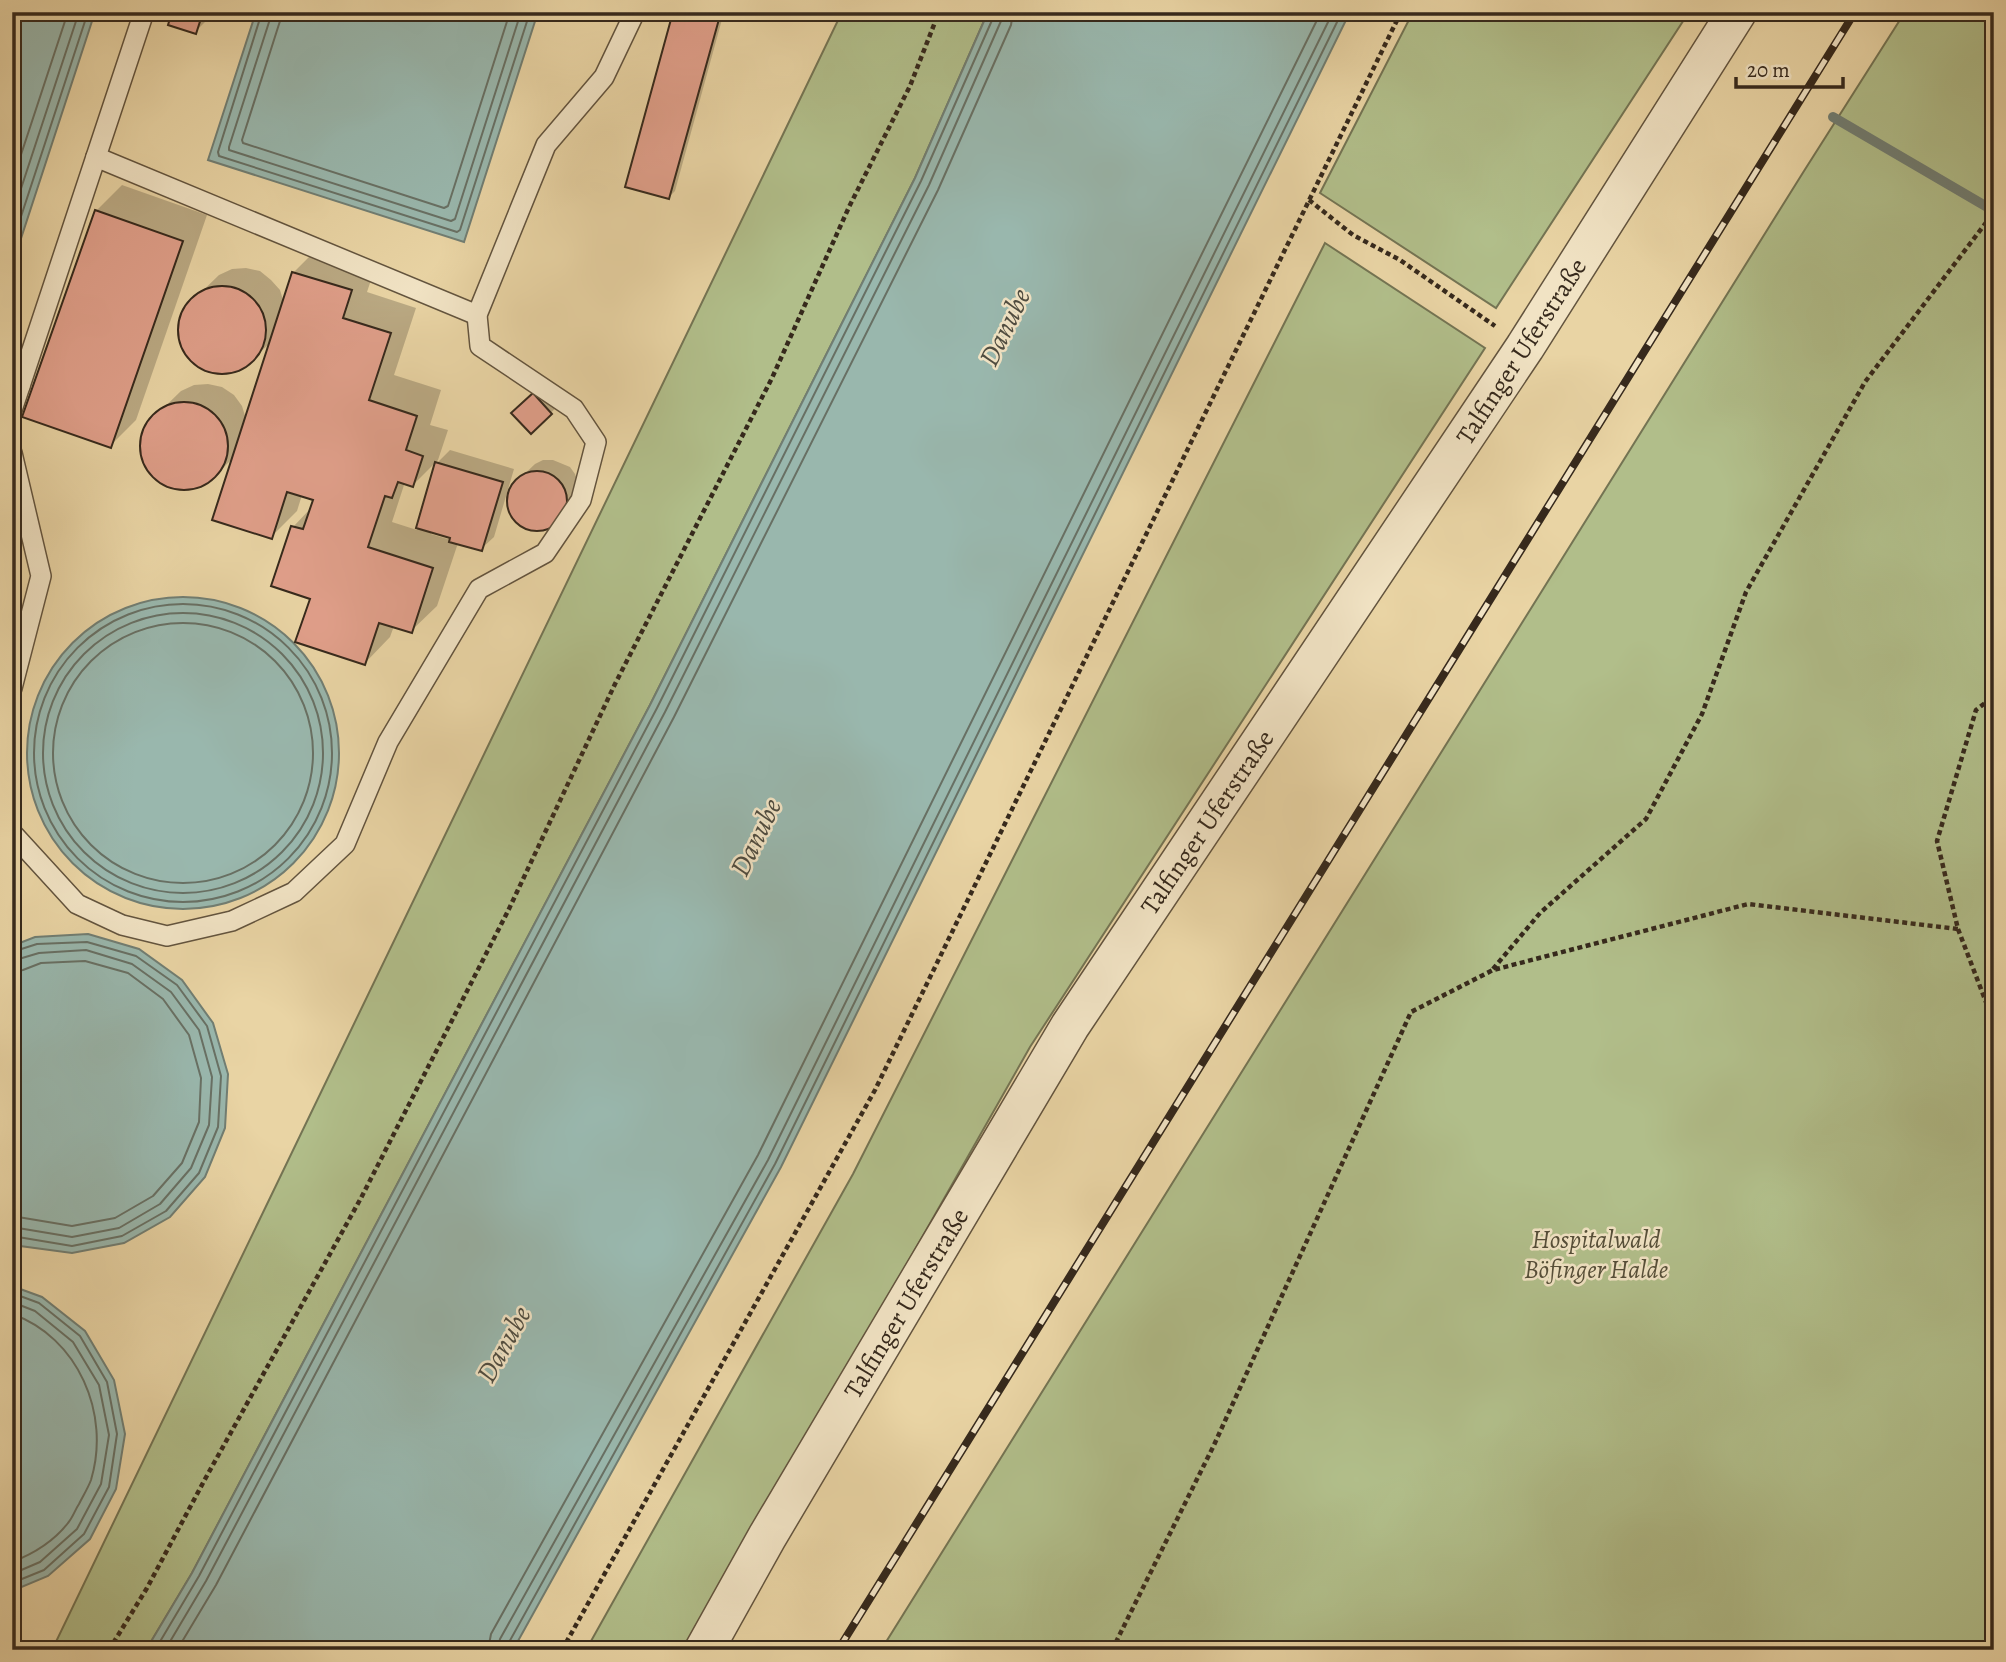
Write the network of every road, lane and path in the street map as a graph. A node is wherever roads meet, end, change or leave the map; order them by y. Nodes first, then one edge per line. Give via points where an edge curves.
1 (144, 12) edge
2 (635, 12) edge
3 (939, 12) edge
4 (1401, 12) edge
5 (1737, 12) edge
6 (96, 157) junction
7 (1309, 200) junction
8 (1994, 212) edge
9 (477, 315) junction
10 (1525, 347) junction
11 (16, 384) edge
12 (12, 410) edge
13 (12, 453) edge
14 (12, 688) edge
15 (1994, 696) edge
16 (12, 833) edge
17 (1958, 929) junction
18 (1493, 970) junction
19 (1994, 1023) edge
20 (109, 1650) edge
21 (562, 1650) edge
22 (704, 1650) edge
23 (1112, 1650) edge

1 - 6 lane
2 - 9 lane via 604,77 546,145
3 - 20 path via 910,86 772,378 615,684 508,912 361,1198
4 - 7 path
5 - 10 street, Talfinger Uferstraße
6 - 9 lane
6 - 11 lane
7 - 10 path via 1353,235 1400,260
7 - 21 path via 875,1090
8 - 18 path via 1858,393 1746,592 1702,714 1646,819 1540,913
9 - 16 lane via 480,346 574,409 596,442 582,500 545,553 479,589 388,741 345,844 294,892 232,921 167,936 122,925 77,904
10 - 22 street, Talfinger Uferstraße via 1070,1026
11 - 12 lane
13 - 14 lane via 41,576
15 - 17 path via 1976,710 1937,841
17 - 18 path via 1748,904
17 - 19 path
18 - 23 path via 1411,1012 1214,1445

